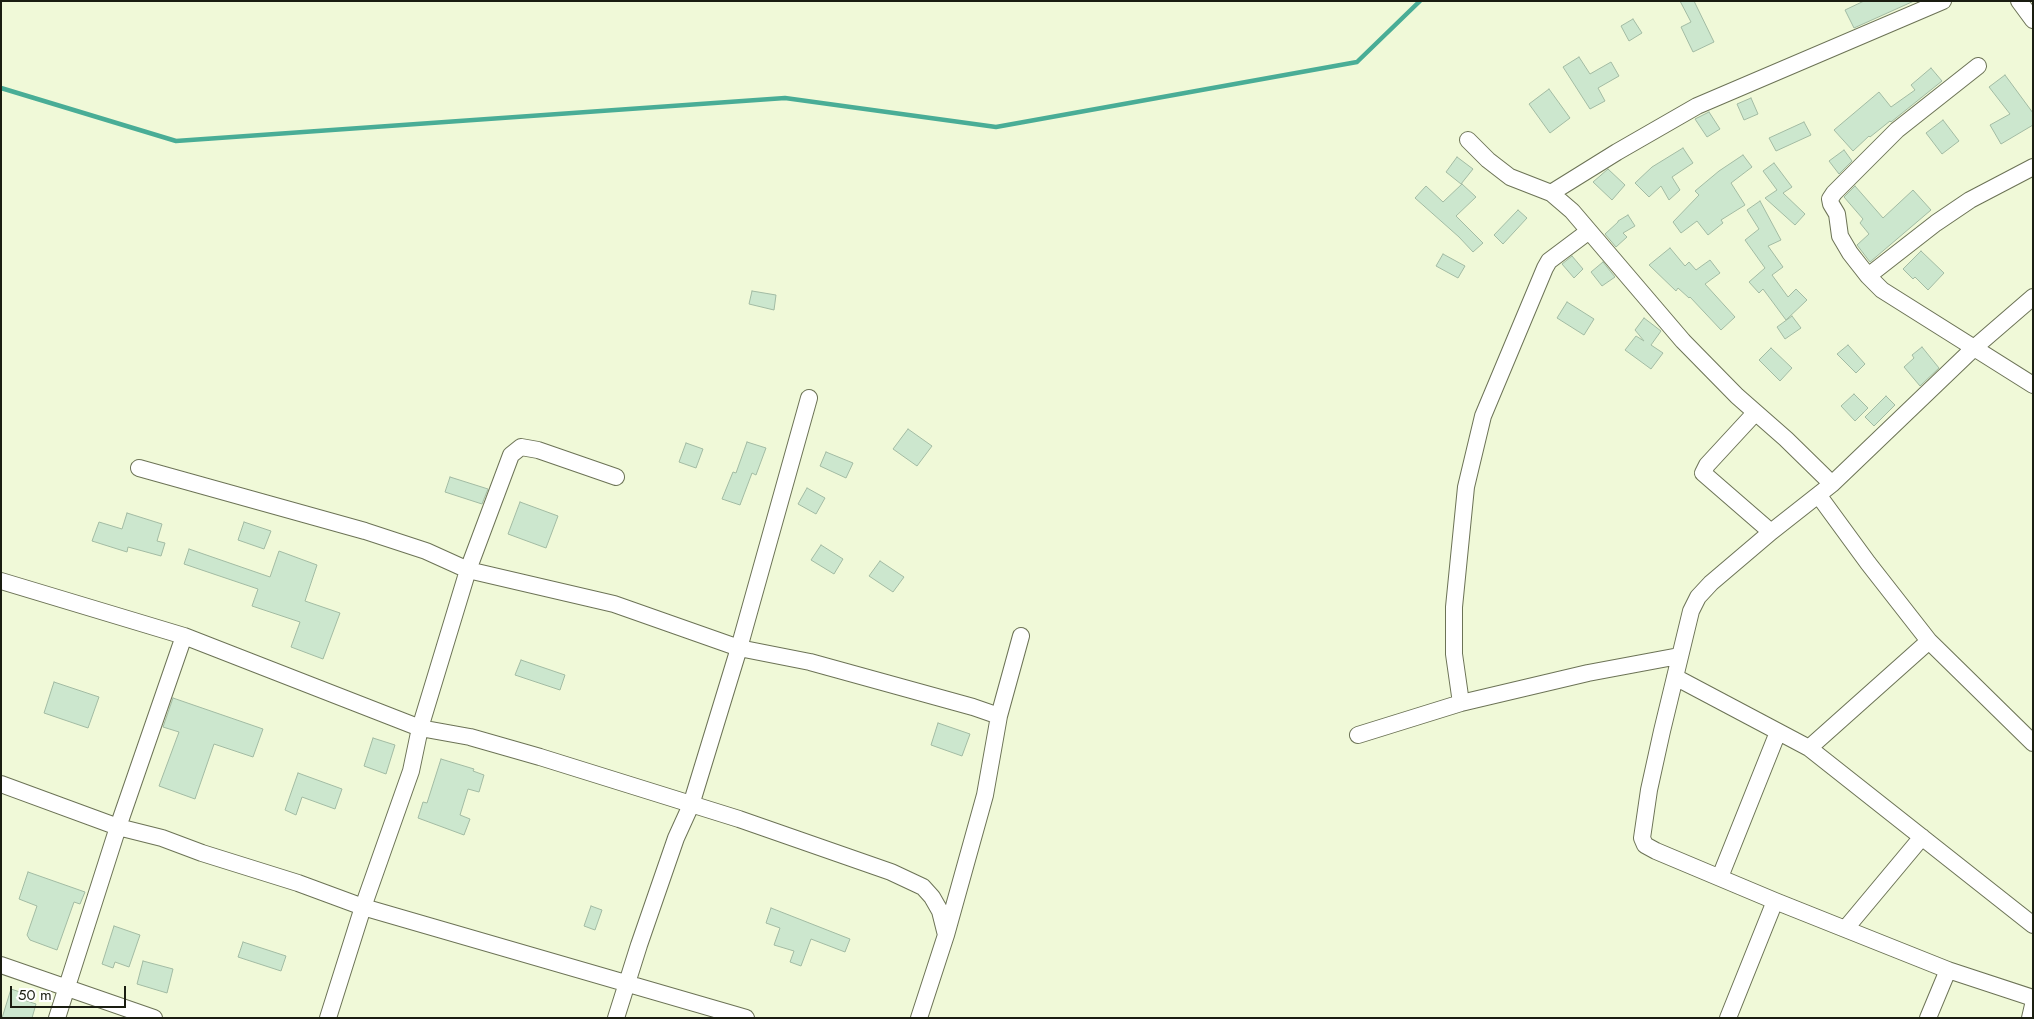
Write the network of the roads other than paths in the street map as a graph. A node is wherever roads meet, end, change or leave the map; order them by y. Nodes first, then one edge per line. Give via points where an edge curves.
1 (1943, 1) edge
2 (2019, 1) edge
3 (2033, 20) edge
4 (1978, 66) dead end
5 (1468, 140) dead end
6 (2033, 167) edge
7 (1551, 193) junction
8 (1589, 231) junction
9 (1868, 276) junction
10 (2033, 297) edge
11 (1974, 348) junction
12 (2033, 385) edge
13 (809, 398) dead end
14 (1755, 413) junction
15 (139, 468) dead end
16 (616, 477) dead end
17 (1832, 484) junction
18 (1819, 496) junction
19 (1771, 532) junction
20 (468, 570) junction
21 (1, 581) edge
22 (184, 636) junction
23 (1021, 636) dead end
24 (1929, 641) junction
25 (739, 648) junction
26 (1679, 656) junction
27 (1675, 677) junction
28 (1461, 703) junction
29 (999, 716) junction
30 (420, 728) junction
31 (1778, 732) junction
32 (1358, 735) dead end
33 (2033, 743) edge
34 (1809, 748) junction
35 (1, 784) edge
36 (691, 805) junction
37 (118, 827) junction
38 (1922, 837) junction
39 (1720, 877) junction
40 (1775, 901) junction
41 (363, 907) junction
42 (2033, 925) edge
43 (1846, 928) junction
44 (946, 935) junction
45 (1, 964) edge
46 (1948, 970) junction
47 (628, 982) junction
48 (67, 987) junction
49 (2033, 998) edge
50 (2033, 1005) edge
51 (57, 1018) edge
52 (154, 1018) edge
53 (328, 1018) edge
54 (616, 1018) edge
55 (746, 1018) edge
56 (919, 1018) edge
57 (1728, 1018) edge
58 (1928, 1018) edge
59 (2030, 1018) edge

1 - 7 street via 1697,106
2 - 3 street
4 - 9 street via 1897,130 1830,198 1839,220 1840,236
5 - 7 street via 1510,177
6 - 9 street via 1936,222
7 - 8 street
8 - 14 street via 1683,341
8 - 28 street via 1549,261 1483,416 1466,487 1454,607 1454,654
9 - 11 street via 1882,290
10 - 11 street
11 - 12 street
11 - 17 street
13 - 25 street
14 - 17 street
14 - 19 street via 1703,473
15 - 20 street via 365,531 426,551
16 - 20 street via 521,447 511,454
17 - 18 street
18 - 19 street
18 - 24 street
19 - 26 street via 1698,597 1691,610
20 - 25 street via 614,604
20 - 30 street
21 - 22 street
22 - 30 street
22 - 37 street
23 - 29 street
24 - 33 street
24 - 34 street
25 - 29 street via 810,662
25 - 36 street
26 - 27 street
26 - 28 street via 1588,673
27 - 31 street
27 - 39 street via 1649,790 1642,838 1645,845 1656,851
28 - 32 street
29 - 44 street via 985,794
30 - 36 street via 470,737
30 - 41 street via 411,770
31 - 34 street
31 - 39 street
34 - 38 street
35 - 37 street
36 - 44 street via 911,880 932,897 940,911
36 - 47 street via 676,838
37 - 41 street via 162,838
37 - 48 street
38 - 42 street
38 - 43 street
39 - 40 street
40 - 43 street
40 - 57 street
41 - 47 street
41 - 53 street
43 - 46 street
44 - 56 street
45 - 48 street
46 - 49 street
46 - 58 street
47 - 54 street
47 - 55 street
48 - 51 street
48 - 52 street
50 - 59 street

